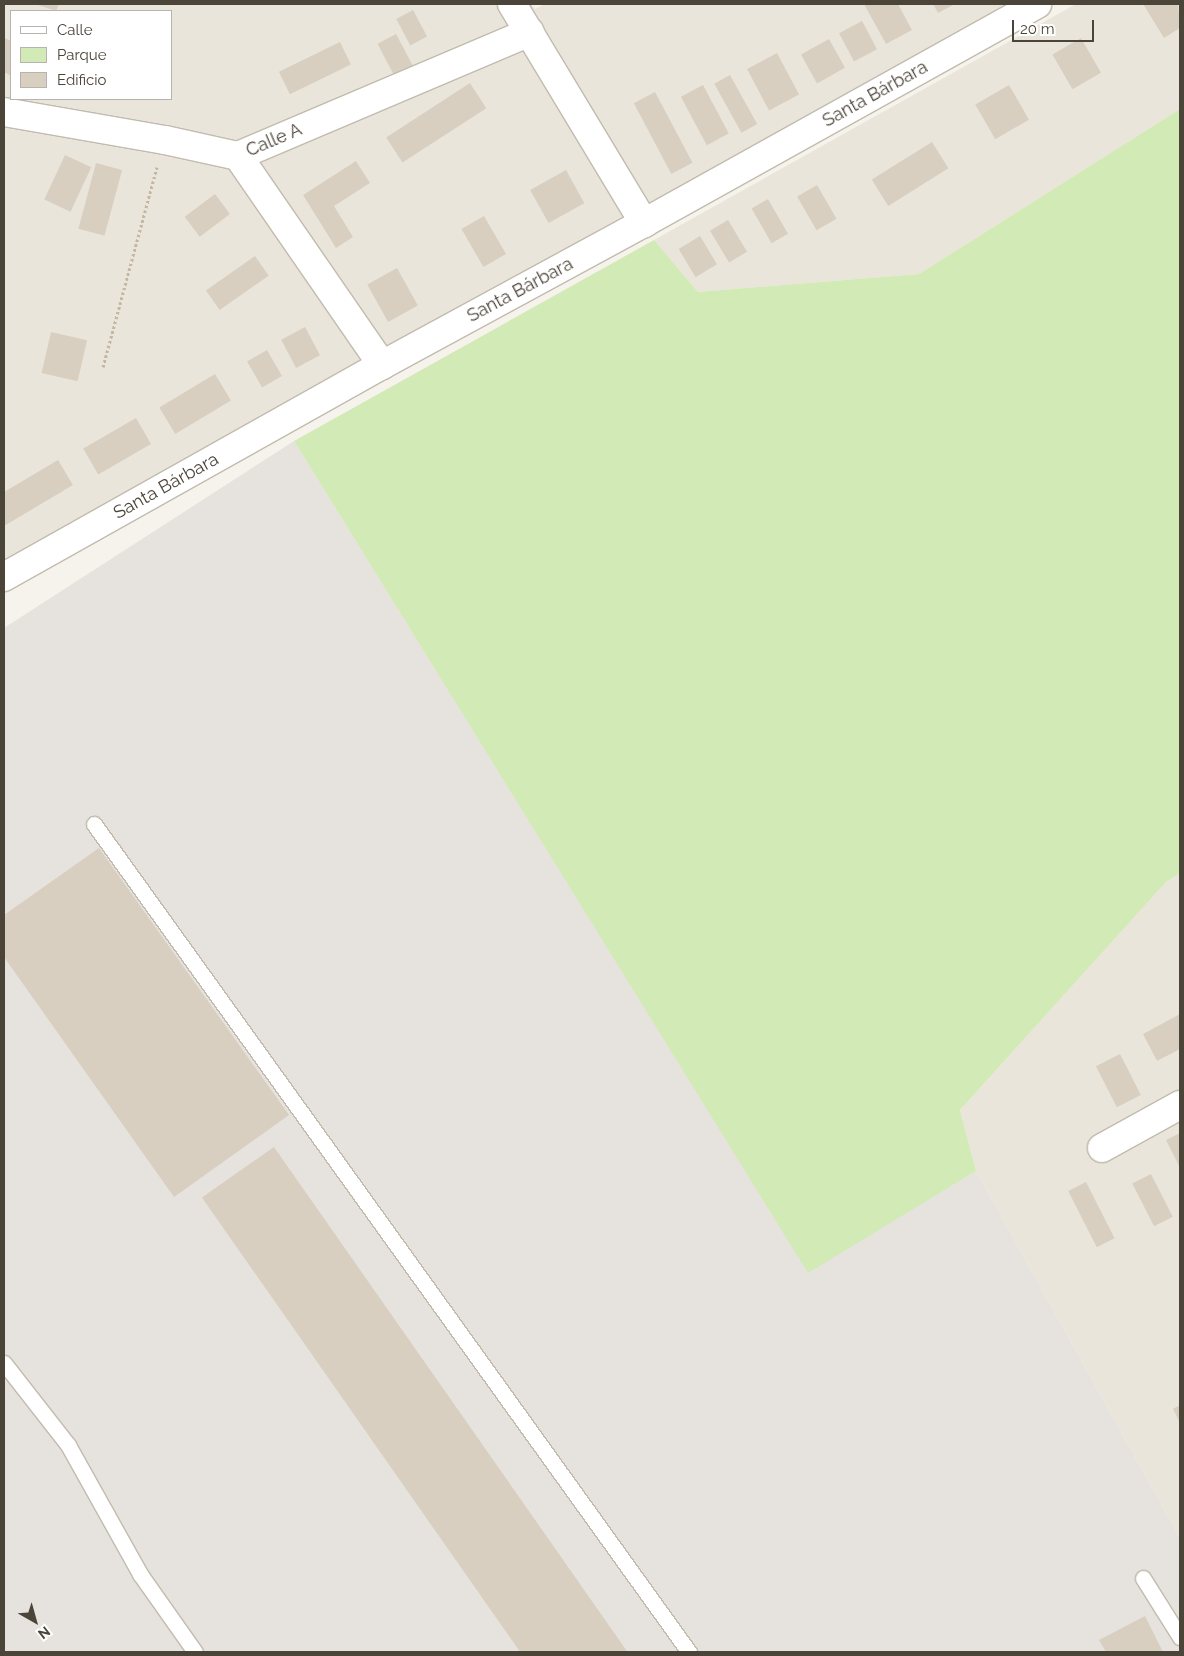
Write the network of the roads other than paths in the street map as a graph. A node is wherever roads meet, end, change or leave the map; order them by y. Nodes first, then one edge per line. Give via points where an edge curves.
1 (512, 4) edge
2 (1038, 4) edge
3 (530, 32) junction
4 (4, 112) edge
5 (238, 156) junction
6 (644, 223) junction
7 (382, 365) junction
8 (4, 577) edge
9 (94, 824) dead end
10 (1180, 1105) edge
11 (1102, 1148) dead end
12 (4, 1363) edge
13 (1143, 1578) dead end
14 (1180, 1637) edge
15 (195, 1652) edge
16 (690, 1652) edge

1 - 3 street
2 - 6 street, Santa Bárbara
3 - 5 street, Calle A
3 - 6 street
4 - 5 street, Calle A
5 - 7 street
6 - 7 street, Santa Bárbara
7 - 8 street, Santa Bárbara
9 - 16 lane
10 - 11 street
12 - 15 lane via 68,1445 140,1574
13 - 14 lane

